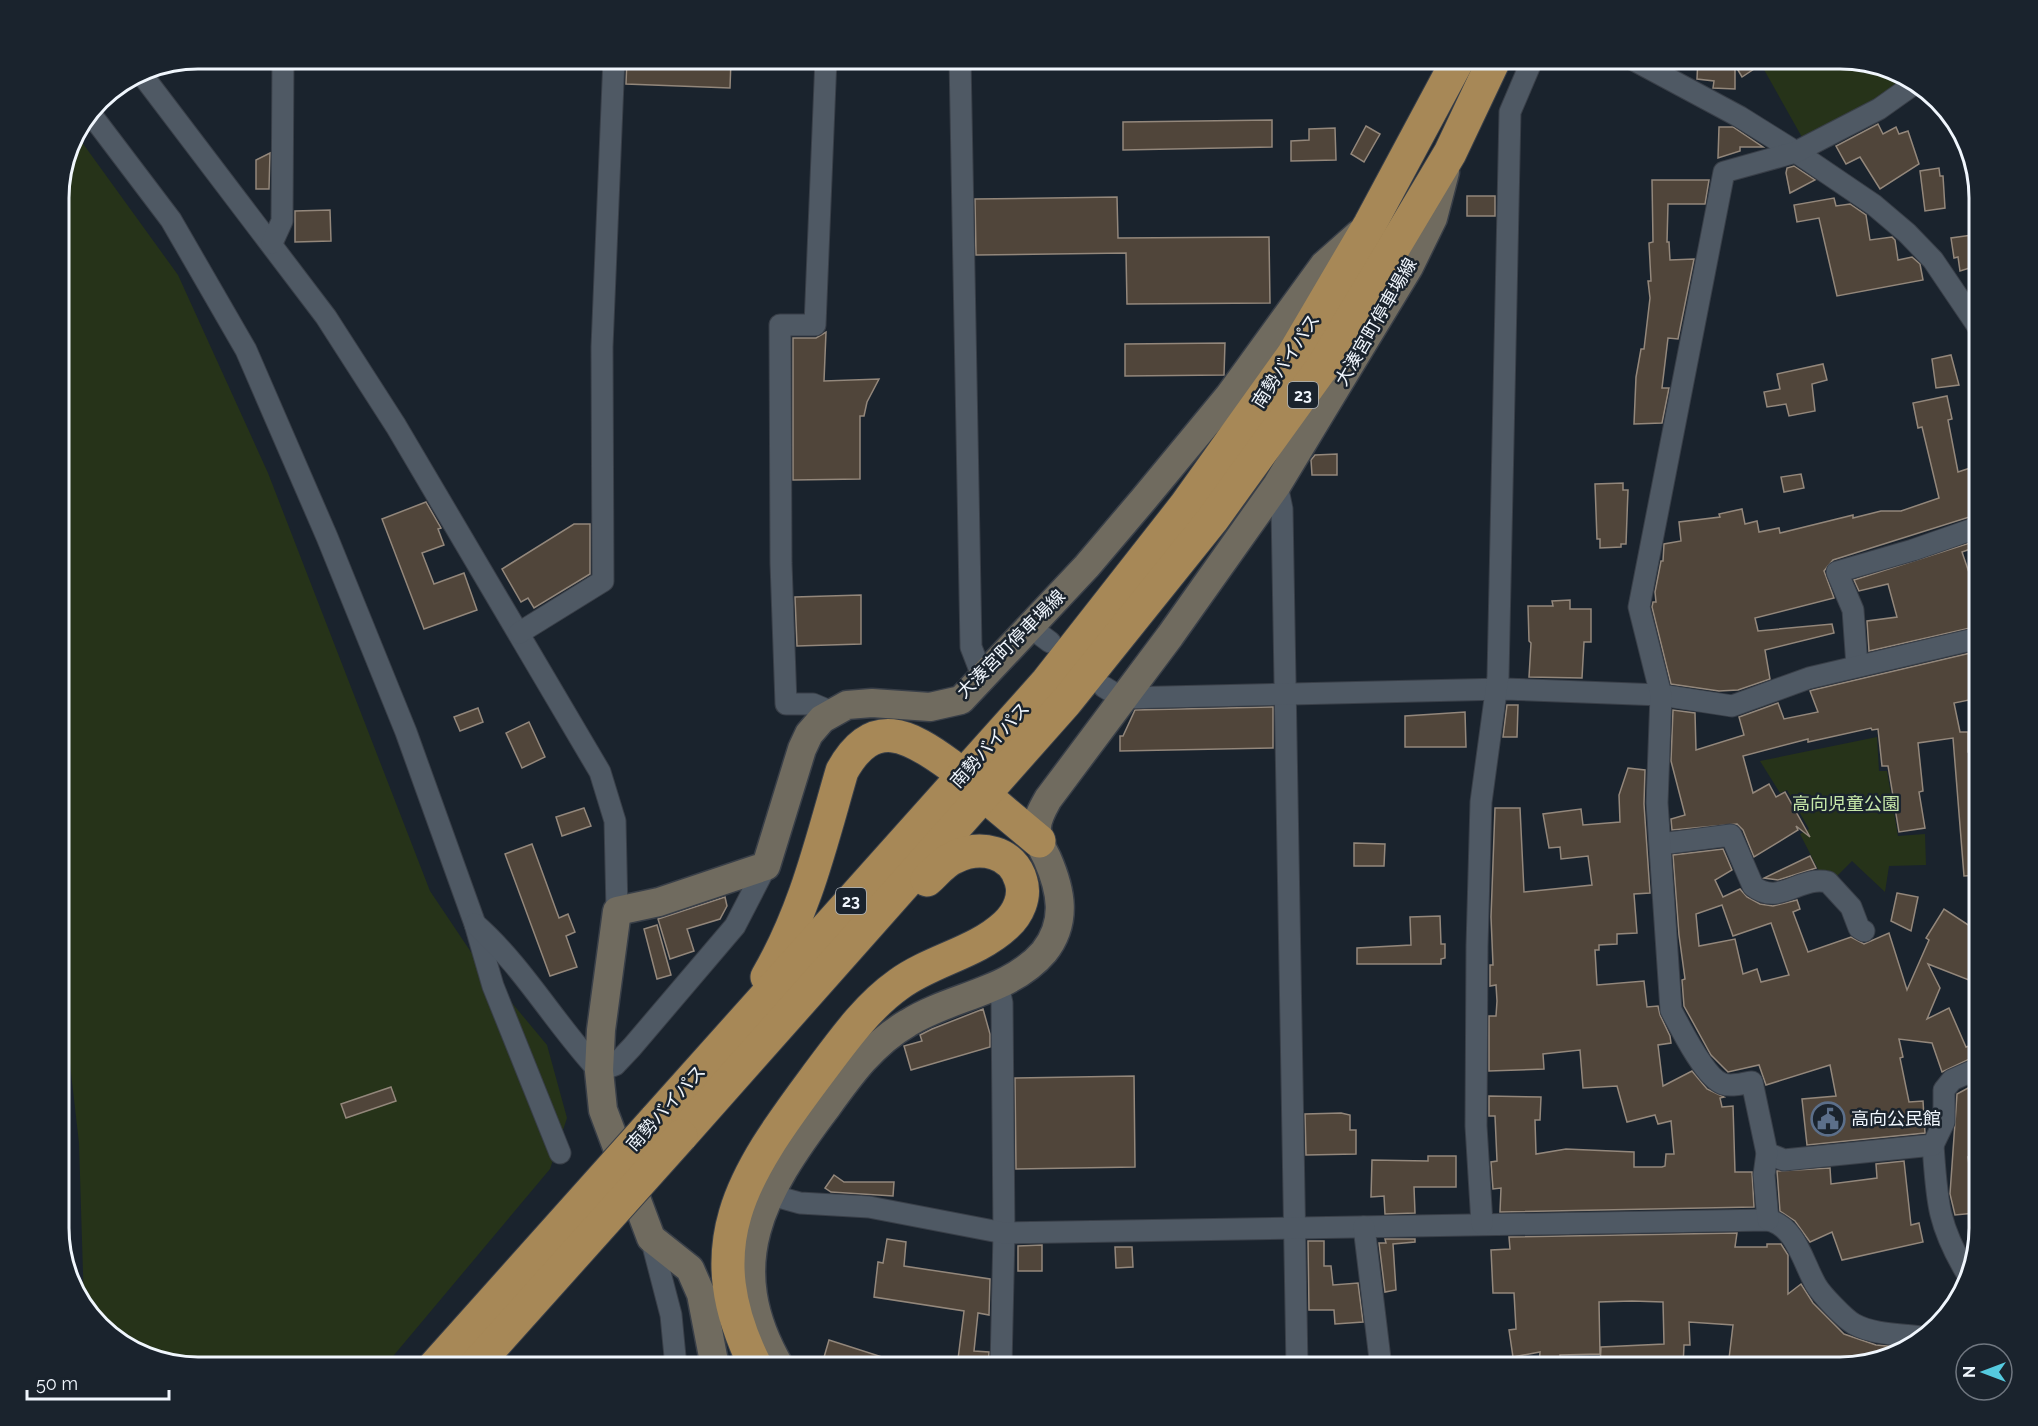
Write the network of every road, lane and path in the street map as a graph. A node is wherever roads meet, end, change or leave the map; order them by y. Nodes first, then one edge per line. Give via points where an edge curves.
1 (283, 69) edge
2 (614, 69) edge
3 (826, 69) edge
4 (960, 69) edge
5 (1453, 69) edge
6 (1490, 69) edge
7 (1528, 69) edge
8 (1651, 69) edge
9 (146, 80) edge
10 (1905, 86) edge
11 (95, 120) edge
12 (1796, 152) junction
13 (1450, 153) junction
14 (1370, 224) junction
15 (272, 243) junction
16 (1969, 312) edge
17 (1276, 484) junction
18 (1969, 531) edge
19 (519, 633) junction
20 (1969, 641) edge
21 (1857, 666) junction
22 (983, 678) junction
23 (1495, 690) junction
24 (1113, 693) junction
25 (1287, 694) junction
26 (1661, 695) junction
27 (832, 712) junction
28 (950, 765) dead end
29 (996, 805) dead end
30 (1039, 841) junction
31 (1661, 844) junction
32 (766, 866) junction
33 (617, 911) junction
34 (475, 924) junction
35 (1864, 931) dead end
36 (998, 986) junction
37 (599, 1071) junction
38 (1969, 1073) edge
39 (668, 1128) junction
40 (1933, 1145) junction
41 (560, 1153) dead end
42 (1767, 1153) junction
43 (771, 1195) junction
44 (1768, 1220) junction
45 (1482, 1224) junction
46 (1364, 1227) junction
47 (1296, 1228) junction
48 (1004, 1233) junction
49 (651, 1238) junction
50 (1963, 1267) edge
51 (1911, 1336) edge
52 (445, 1357) edge
53 (483, 1357) edge
54 (675, 1357) edge
55 (713, 1357) edge
56 (750, 1357) edge
57 (774, 1357) edge
58 (1001, 1357) edge
59 (1297, 1357) edge
60 (1381, 1357) edge

1 - 15 street via 282,221
2 - 19 street via 602,347 603,582
3 - 27 street via 815,325 780,325 781,563 786,704 813,704
4 - 22 street via 971,646
5 - 14 highway, 南勢バイパス / 23
6 - 13 highway, 南勢バイパス / 23
7 - 23 street via 1510,112
8 - 12 street
9 - 15 street
10 - 12 street via 1879,109
11 - 34 street via 171,220 246,350 406,732
12 - 16 street via 1874,205 1907,233 1933,260
12 - 26 street via 1724,172 1639,607
13 - 17 main road, 大湊宮町停車場線 via 1433,218 1409,267
13 - 39 highway, 南勢バイパス / 23 via 1323,366 1212,520 1066,702
14 - 22 main road, 大湊宮町停車場線 via 1324,264 1208,422 1101,549 1040,634
14 - 39 highway, 南勢バイパス / 23 via 1293,355 1185,507 1047,682
15 - 19 street via 326,317 396,426
17 - 24 main road, 大湊宮町停車場線 via 1227,558
17 - 25 street via 1282,509
18 - 21 street via 1836,572 1853,610
19 - 33 street via 603,781 615,821
20 - 21 street
21 - 26 street via 1809,678 1742,705 1724,706
22 - 27 main road, 大湊宮町停車場線 via 961,700 945,705 903,707 862,703
23 - 25 street
23 - 26 street
23 - 45 street via 1481,801 1477,946 1476,1126
24 - 25 street
24 - 30 main road, 大湊宮町停車場線 via 1048,799 1038,821
25 - 47 street
26 - 31 street via 1657,803
27 - 32 main road, 大湊宮町停車場線 via 809,734 802,749
28 - 39 highway via 908,738 888,735 869,740 849,758 811,884 779,956 765,979 712,1038
29 - 30 highway
30 - 36 main road, 大湊宮町停車場線 via 1057,882 1061,904 1057,930 1043,952
31 - 35 street via 1731,835 1753,886 1775,895 1811,881 1828,882 1851,907
31 - 42 street via 1671,1010 1686,1039 1719,1082 1752,1082
32 - 33 main road via 659,902
32 - 37 street via 735,926 632,1047 615,1065
33 - 37 main road via 604,999
34 - 37 street via 497,943 574,1045
34 - 41 street via 493,986
36 - 43 main road, 大湊宮町停車場線 via 908,1022 877,1045 792,1154
36 - 48 street via 1002,1003
37 - 49 main road via 603,1110
38 - 40 street via 1952,1080 1944,1090 1944,1122
39 - 52 highway, 南勢バイパス / 23, bridge
39 - 53 highway, 南勢バイパス / 23, bridge
39 - 56 highway via 742,1086 940,867 956,856 977,851 996,853 1014,865 1022,897 1013,919 992,937 921,970 885,995 835,1052 754,1166 734,1212 727,1270 730,1295
40 - 42 street via 1784,1160
40 - 50 street via 1937,1207 1949,1243
42 - 44 street via 1764,1175
43 - 48 street via 800,1203 869,1207
43 - 57 main road, 大湊宮町停車場線 via 753,1242 750,1272 760,1332
44 - 45 street
44 - 51 street via 1778,1222 1787,1231 1816,1286 1853,1324
45 - 46 street
46 - 47 street
46 - 60 street
47 - 48 street
47 - 59 street
48 - 58 street
49 - 54 street via 671,1315
49 - 55 main road via 690,1269 701,1294

